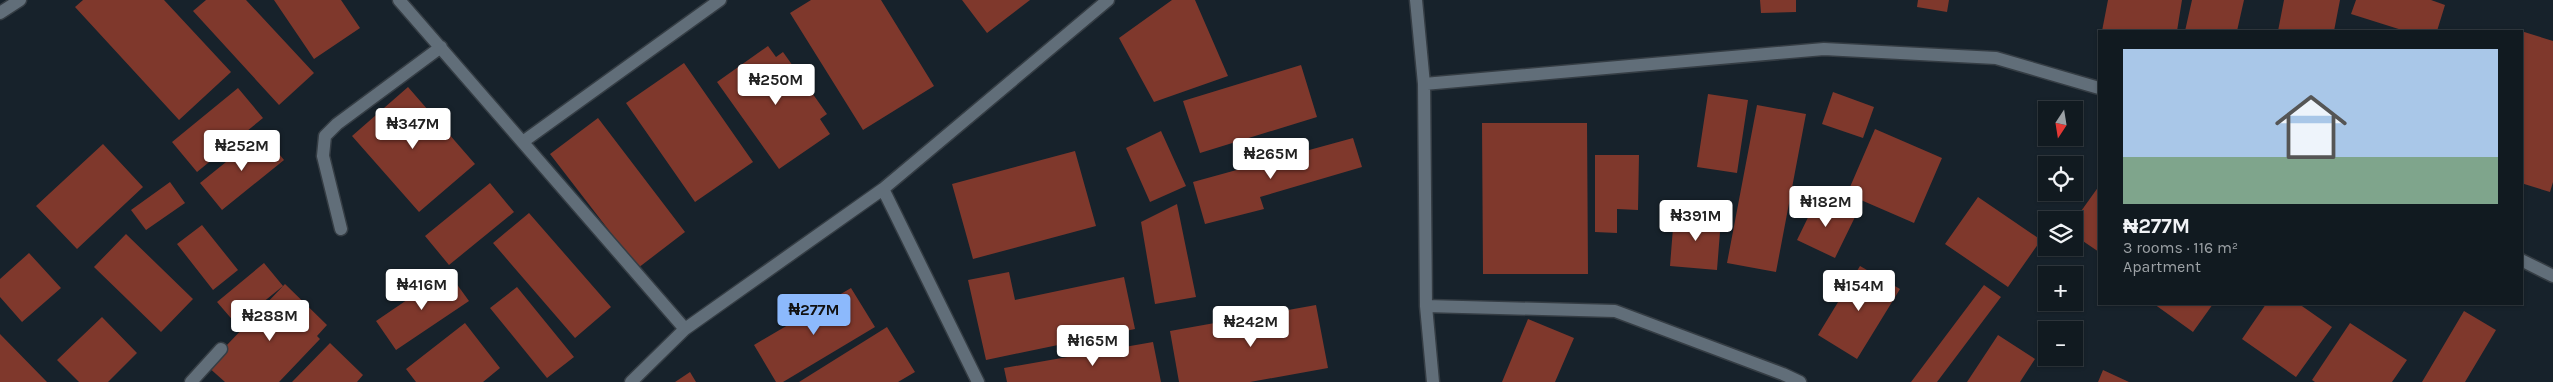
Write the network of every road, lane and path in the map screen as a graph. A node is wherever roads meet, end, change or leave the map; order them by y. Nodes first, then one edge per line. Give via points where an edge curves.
1 (20, 0) edge
2 (399, 0) edge
3 (720, 0) edge
4 (1108, 0) edge
5 (1416, 0) edge
6 (0, 13) edge
7 (441, 47) junction
8 (1424, 84) junction
9 (2098, 88) edge
10 (524, 141) junction
11 (883, 189) junction
12 (341, 229) dead end
13 (2523, 261) edge
14 (2553, 276) edge
15 (1426, 306) junction
16 (685, 328) junction
17 (221, 349) dead end
18 (191, 382) edge
19 (631, 382) edge
20 (978, 382) edge
21 (1433, 382) edge
22 (1800, 382) edge

1 - 6 street
2 - 7 street
3 - 10 street
4 - 11 street
5 - 8 street
7 - 10 street
7 - 12 street via 325,136 323,156
8 - 9 street via 1824,49 1996,58
8 - 15 street
10 - 16 street
11 - 16 street
11 - 20 street
13 - 14 street
15 - 21 street
15 - 22 street via 1615,311
16 - 19 street
17 - 18 street

